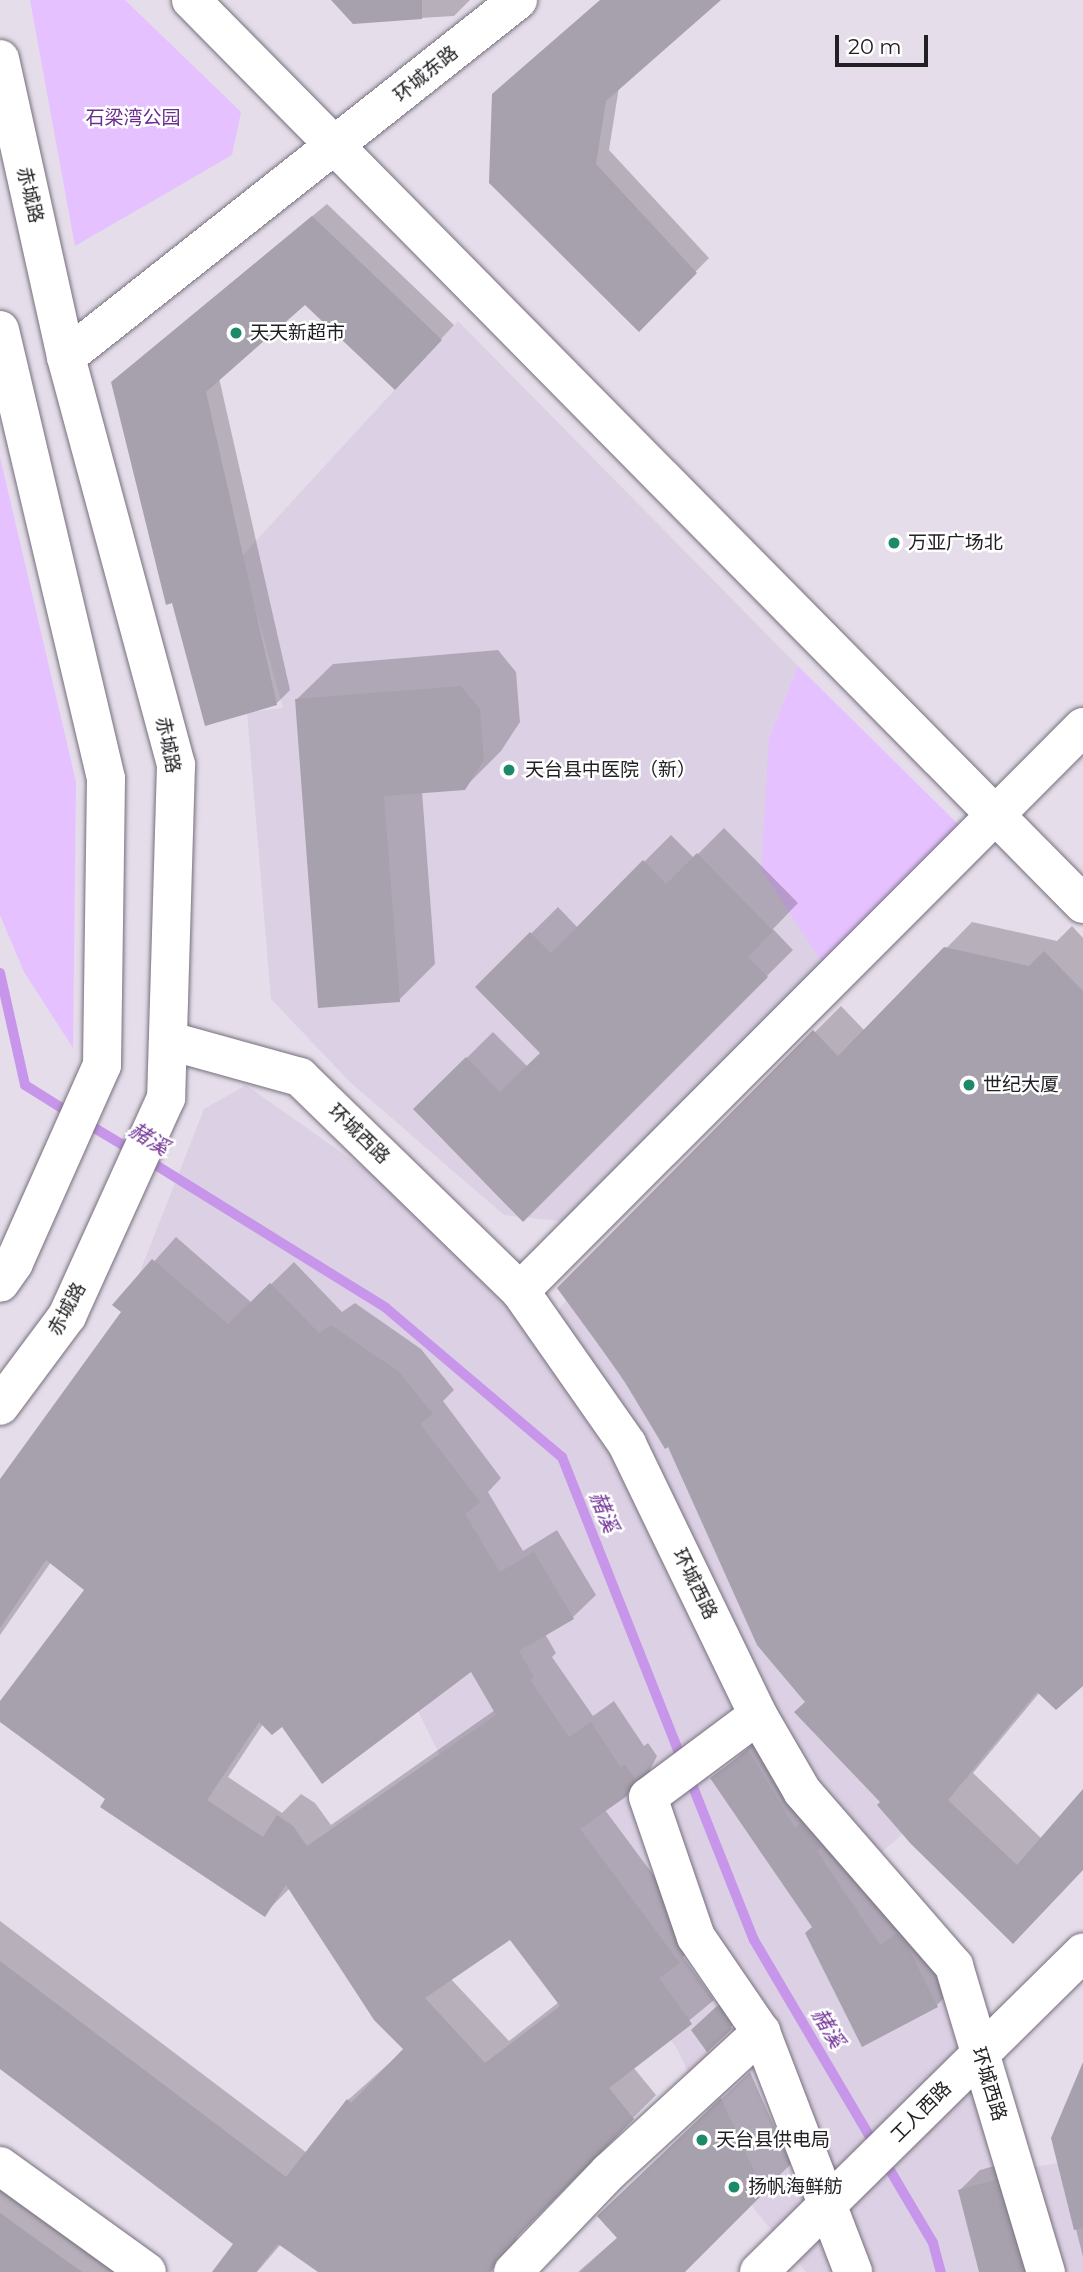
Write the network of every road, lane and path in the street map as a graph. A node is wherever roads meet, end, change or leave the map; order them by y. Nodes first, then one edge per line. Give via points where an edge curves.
1 (191, 0) edge
2 (518, 0) edge
3 (0, 58) edge
4 (335, 147) junction
5 (0, 330) edge
6 (66, 357) junction
7 (1083, 727) edge
8 (994, 816) junction
9 (1083, 904) edge
10 (170, 1041) junction
11 (0, 1283) edge
12 (520, 1290) junction
13 (0, 1406) edge
14 (758, 1715) junction
15 (1083, 1952) edge
16 (761, 2032) junction
17 (979, 2054) junction
18 (0, 2166) edge
19 (826, 2206) junction
20 (147, 2272) edge
21 (513, 2272) edge
22 (759, 2272) edge
23 (853, 2272) edge
24 (1046, 2272) edge

1 - 4 main road
2 - 4 main road, 环城东路
3 - 6 main road, 赤城路
4 - 6 main road, 环城东路
4 - 8 main road
5 - 11 main road via 106,779 102,1065 14,1263
6 - 10 main road, 赤城路 via 176,765
7 - 8 main road
8 - 9 main road
8 - 12 main road
10 - 12 main road, 环城西路 via 300,1077
10 - 13 main road, 赤城路 via 166,1098 67,1316
12 - 14 main road, 环城西路 via 627,1444
14 - 16 main road via 648,1797 696,1937
14 - 17 main road, 环城西路 via 802,1791 954,1966
15 - 17 main road, 工人西路
16 - 19 main road
16 - 21 main road via 609,2172
17 - 19 main road, 工人西路
17 - 24 main road, 环城西路
18 - 20 main road
19 - 22 main road, 工人西路
19 - 23 main road

